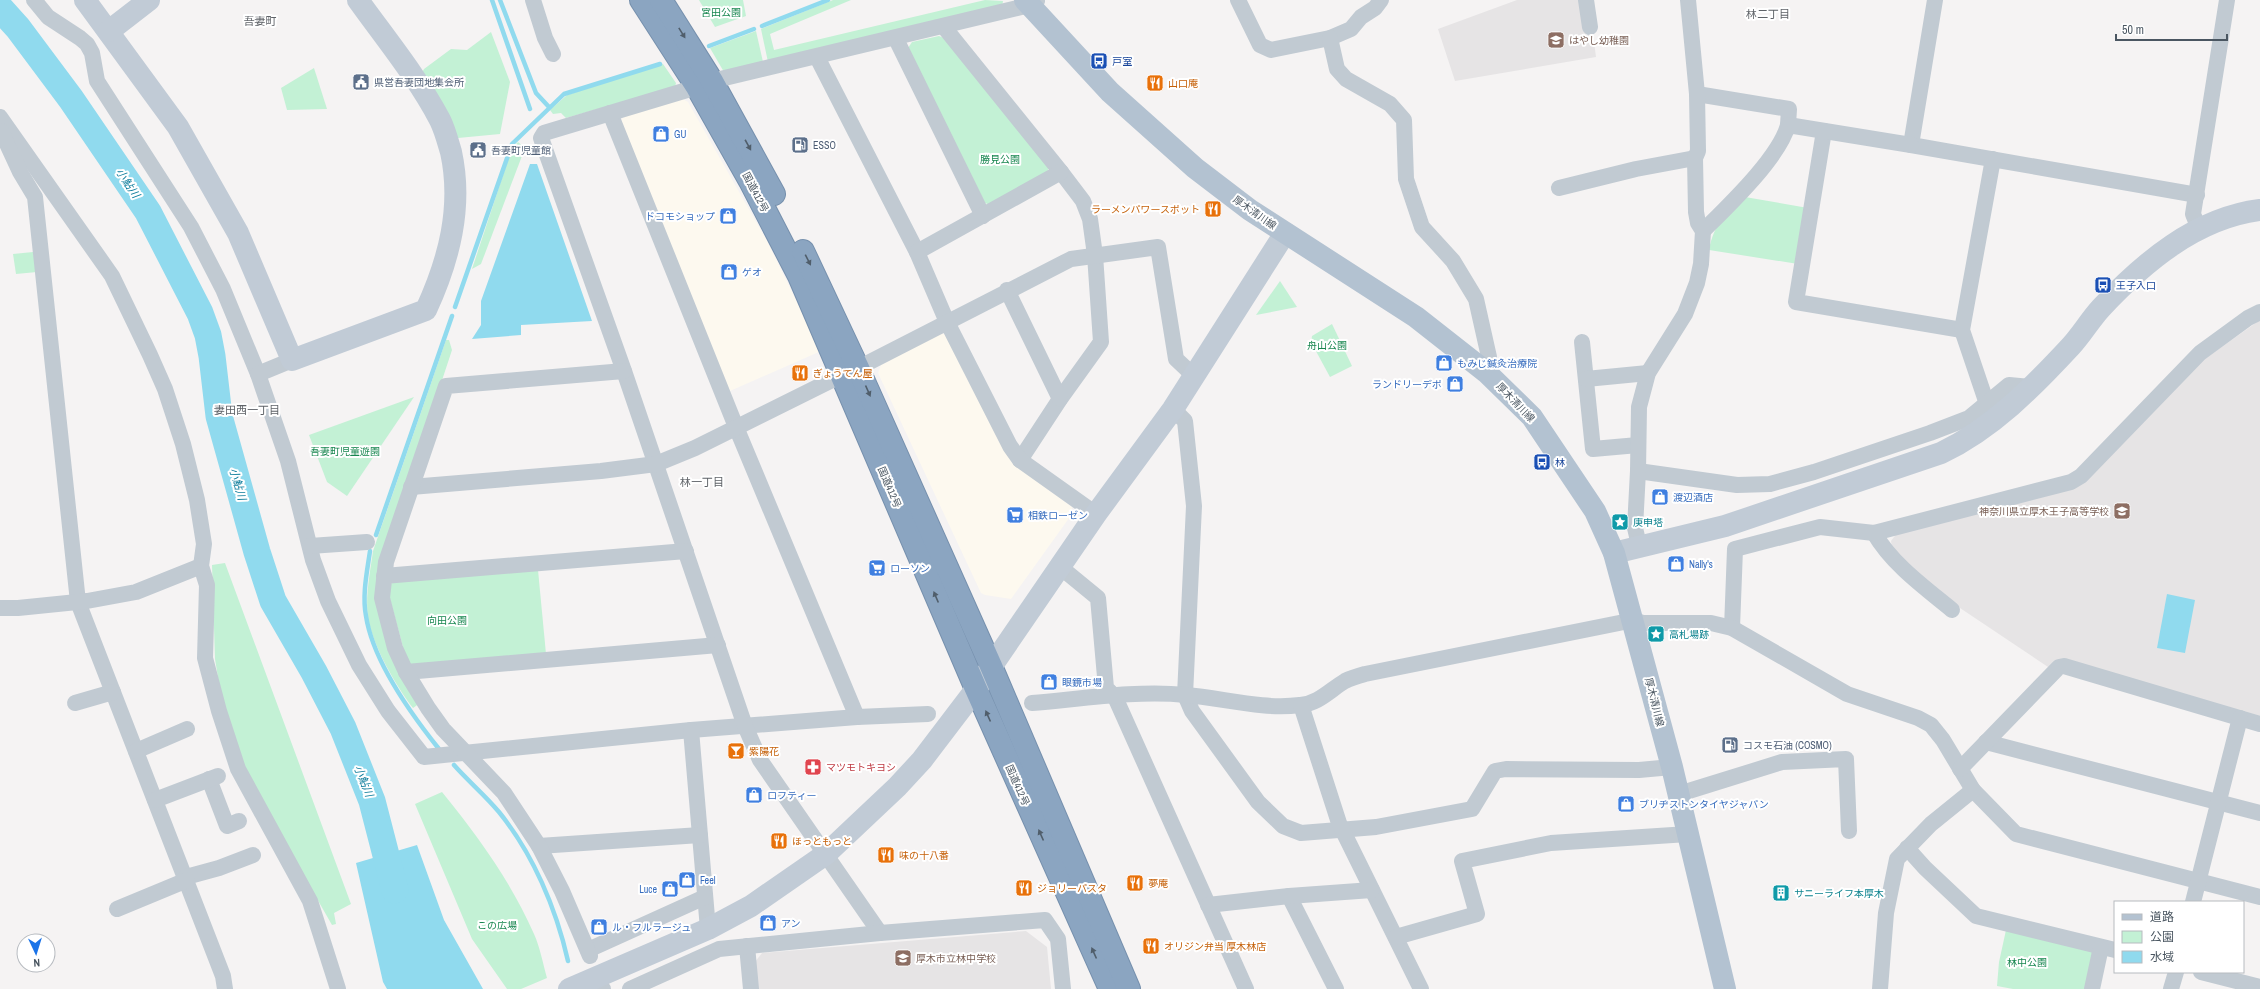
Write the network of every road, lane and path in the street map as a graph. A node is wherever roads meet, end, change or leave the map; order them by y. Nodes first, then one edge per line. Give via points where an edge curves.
1 (34, 0) edge
2 (85, 0) edge
3 (148, 0) edge
4 (358, 0) edge
5 (533, 0) edge
6 (641, 0) edge
7 (661, 0) edge
8 (1238, 0) edge
9 (1381, 0) edge
10 (1586, 0) edge
11 (1688, 0) edge
12 (1935, 0) edge
13 (2227, 0) edge
14 (1032, 2) edge
15 (944, 27) junction
16 (1590, 27) dead end
17 (109, 31) junction
18 (1330, 38) junction
19 (896, 39) junction
20 (87, 44) junction
21 (553, 54) dead end
22 (817, 57) junction
23 (705, 84) junction
24 (1697, 94) junction
25 (610, 113) junction
26 (0, 117) edge
27 (1788, 125) junction
28 (0, 126) edge
29 (1824, 131) junction
30 (1910, 145) junction
31 (1695, 158) junction
32 (1993, 160) junction
33 (1061, 172) junction
34 (1559, 188) dead end
35 (2197, 195) junction
36 (2260, 210) edge
37 (983, 216) junction
38 (2199, 228) junction
39 (1703, 231) junction
40 (1285, 233) junction
41 (917, 252) junction
42 (1095, 255) junction
43 (1007, 290) junction
44 (2260, 312) edge
45 (947, 322) junction
46 (1962, 330) junction
47 (1582, 342) dead end
48 (292, 360) junction
49 (624, 371) junction
50 (850, 372) junction
51 (1486, 372) junction
52 (1648, 373) junction
53 (258, 374) junction
54 (1194, 376) junction
55 (1586, 379) junction
56 (2030, 387) junction
57 (1060, 399) junction
58 (1987, 404) junction
59 (1173, 408) junction
60 (736, 427) junction
61 (1638, 445) junction
62 (1020, 460) junction
63 (656, 464) junction
64 (1638, 470) junction
65 (411, 487) junction
66 (1096, 514) junction
67 (1874, 533) junction
68 (367, 542) dead end
69 (1639, 545) junction
70 (310, 546) junction
71 (686, 551) junction
72 (1614, 553) junction
73 (201, 566) junction
74 (1059, 566) junction
75 (384, 576) junction
76 (78, 602) junction
77 (0, 608) edge
78 (1952, 610) dead end
79 (1634, 620) junction
80 (1732, 628) junction
81 (718, 645) junction
82 (991, 666) junction
83 (406, 672) junction
84 (976, 689) junction
85 (113, 692) junction
86 (1185, 695) junction
87 (1114, 697) junction
88 (75, 703) dead end
89 (1032, 703) dead end
90 (1301, 706) junction
91 (928, 714) dead end
92 (857, 717) junction
93 (2240, 718) junction
94 (2260, 724) edge
95 (745, 726) junction
96 (187, 730) dead end
97 (691, 730) junction
98 (1986, 742) junction
99 (136, 751) junction
100 (466, 751) junction
101 (1672, 767) junction
102 (1960, 769) junction
103 (1973, 790) junction
104 (1679, 794) junction
105 (155, 800) junction
106 (2218, 803) junction
107 (2260, 813) edge
108 (227, 826) dead end
109 (1342, 829) junction
110 (1849, 831) dead end
111 (1688, 834) junction
112 (700, 835) junction
113 (539, 846) junction
114 (1907, 848) junction
115 (253, 854) dead end
116 (826, 854) junction
117 (186, 879) junction
118 (2198, 881) junction
119 (1372, 890) junction
120 (1289, 896) junction
121 (705, 897) junction
122 (2260, 897) edge
123 (2193, 901) edge
124 (1208, 905) junction
125 (117, 909) dead end
126 (708, 929) junction
127 (880, 933) junction
128 (1396, 937) junction
129 (747, 946) junction
130 (2108, 948) edge
131 (2176, 973) edge
132 (2205, 973) edge
133 (2260, 987) edge
134 (225, 989) edge
135 (338, 989) edge
136 (569, 989) edge
137 (630, 989) edge
138 (751, 989) edge
139 (1063, 989) edge
140 (1110, 989) edge
141 (1129, 989) edge
142 (1246, 989) edge
143 (1336, 989) edge
144 (1421, 989) edge
145 (1725, 989) edge
146 (1880, 989) edge
147 (2092, 989) edge
148 (2171, 989) edge

1 - 20 street via 48,17
2 - 17 street
3 - 17 street
4 - 48 street via 441,121 455,172 457,197 454,223 450,242 426,310
5 - 21 street via 540,40
6 - 23 highway, 国道412号
7 -> 23 highway, 国道412号
8 - 18 street via 1260,45 1271,50
9 - 18 street via 1350,29
10 - 16 street
11 - 24 street
12 - 30 street
13 - 35 street
14 - 15 street
14 - 40 main road, 厚木清川線 via 1110,92 1184,158 1250,210
15 - 19 street
15 - 33 street
17 - 20 street
17 - 48 street via 178,128 223,206 253,266
18 - 51 street via 1337,69 1346,78 1390,104 1404,120 1406,179 1422,228 1457,267 1476,300 1489,357
19 - 22 street
19 - 37 street
20 - 53 street via 92,53 97,81 191,227 223,289
22 - 23 street
22 - 41 street
23 - 25 street
23 - 50 highway, 国道412号 via 814,272
24 - 27 street via 1789,109
24 - 31 street via 1698,151
25 - 49 street via 544,133 541,138
25 - 60 street
26 - 73 street via 112,276 150,355 165,389 197,500 204,544
27 - 29 street
27 - 39 street via 1786,134 1755,177
28 - 76 street via 20,172 35,197
29 - 30 street
29 - 46 street via 1796,302
30 - 32 street
31 - 34 street
31 - 39 street via 1696,212
32 - 35 street
32 - 46 street
33 - 37 street
33 - 42 street via 1083,202 1090,219
35 - 38 street via 2194,214
36 - 38 street via 2246,212
37 - 41 street
38 - 56 street via 2170,246 2100,308 2072,344
39 - 52 street via 1697,283 1685,314
40 - 51 main road, 厚木清川線 via 1416,317
40 - 54 street
41 - 45 street
42 - 43 street via 1071,259
42 - 54 street via 1158,247 1176,359
42 - 57 street via 1101,342
43 - 45 street
43 - 57 street
44 - 67 street via 2200,353 2081,476 2071,482
45 - 50 street
45 - 62 street via 1010,446
46 - 58 street
47 - 55 street
48 - 53 street
49 - 63 street
49 - 65 street via 446,386
50 - 60 street
50 -> 82 highway, 国道412号
84 -> 50 highway, 国道412号
51 - 72 main road, 厚木清川線 via 1532,417 1595,511
52 - 55 street
52 - 61 street via 1638,408
53 - 70 street via 288,461
54 - 59 street
55 - 61 street via 1593,449
56 - 58 street via 2009,385
56 - 69 street via 1999,416 1961,443 1941,453 1739,521
57 - 62 street
58 - 64 street via 1970,418 1930,433 1770,484 1737,486
59 - 66 street
59 - 86 street via 1185,421 1194,506
60 - 63 street
60 - 92 street
61 - 64 street
62 - 66 street
63 - 65 street
63 - 71 street
64 - 69 street via 1635,528
65 - 75 street via 386,562
66 - 74 street
67 - 78 street via 1880,544 1896,561
67 - 80 street via 1820,527 1735,549
68 - 70 street
69 - 72 street
70 - 100 street via 328,601 359,665 388,711 424,757
71 - 75 street
71 - 81 street
72 - 79 main road, 厚木清川線
73 - 76 street via 136,592
73 - 135 street via 207,585 205,658 219,711 238,769 310,900
74 - 82 street
74 - 87 street via 1098,598 1106,688
75 - 83 street via 382,598 395,648
76 - 77 street
76 - 85 street
79 - 80 street via 1643,623 1711,623
79 - 90 street via 1365,674 1346,681 1320,699
79 - 101 main road, 厚木清川線
80 - 102 street via 1847,694 1918,718 1931,725
81 - 83 street
81 - 95 street
82 - 84 street
82 - 141 highway, 国道412号
83 - 100 street via 428,708
84 - 116 street via 922,760
140 -> 84 highway, 国道412号
85 - 88 street
85 - 99 street
86 - 87 street via 1138,693
86 - 90 street via 1274,706
86 - 109 street via 1192,711 1258,802 1283,826 1301,833
87 - 89 street
87 - 124 street
90 - 109 street
91 - 92 street
92 - 95 street
93 - 94 street
93 - 98 street via 2064,666 2059,667
93 - 106 street
95 - 97 street
95 - 116 street via 760,760
96 - 99 street
97 - 100 street
97 - 112 street
98 - 102 street
98 - 106 street
99 - 105 street
100 - 113 street via 504,793
101 - 104 main road, 厚木清川線
101 - 109 street via 1638,770 1495,771 1472,809 1376,827
102 - 103 street
103 - 114 street via 1931,824
103 - 118 street via 2016,834
104 - 110 street via 1782,762 1853,758
104 - 111 main road, 厚木清川線
105 - 108 street via 214,777
105 - 117 street
106 - 107 street
106 - 118 street
109 - 119 street
111 - 128 street via 1551,844 1462,861 1477,914
111 - 145 main road, 厚木清川線
112 - 113 street
112 - 121 street
113 - 121 street via 589,953
114 - 130 street via 1976,916
114 - 146 street via 1897,860 1886,913
115 - 117 street
116 - 126 street via 751,906
116 - 127 street
117 - 125 street
117 - 134 street via 223,976
118 - 122 street
118 - 123 street
119 - 120 street
119 - 128 street
120 - 124 street
120 - 143 street
121 - 126 street
124 - 142 street
126 - 136 street
127 - 129 street
127 - 139 street via 1045,920 1058,939
128 - 144 street
129 - 137 street via 719,949
129 - 138 street
130 - 147 street
131 - 148 street
132 - 133 street

